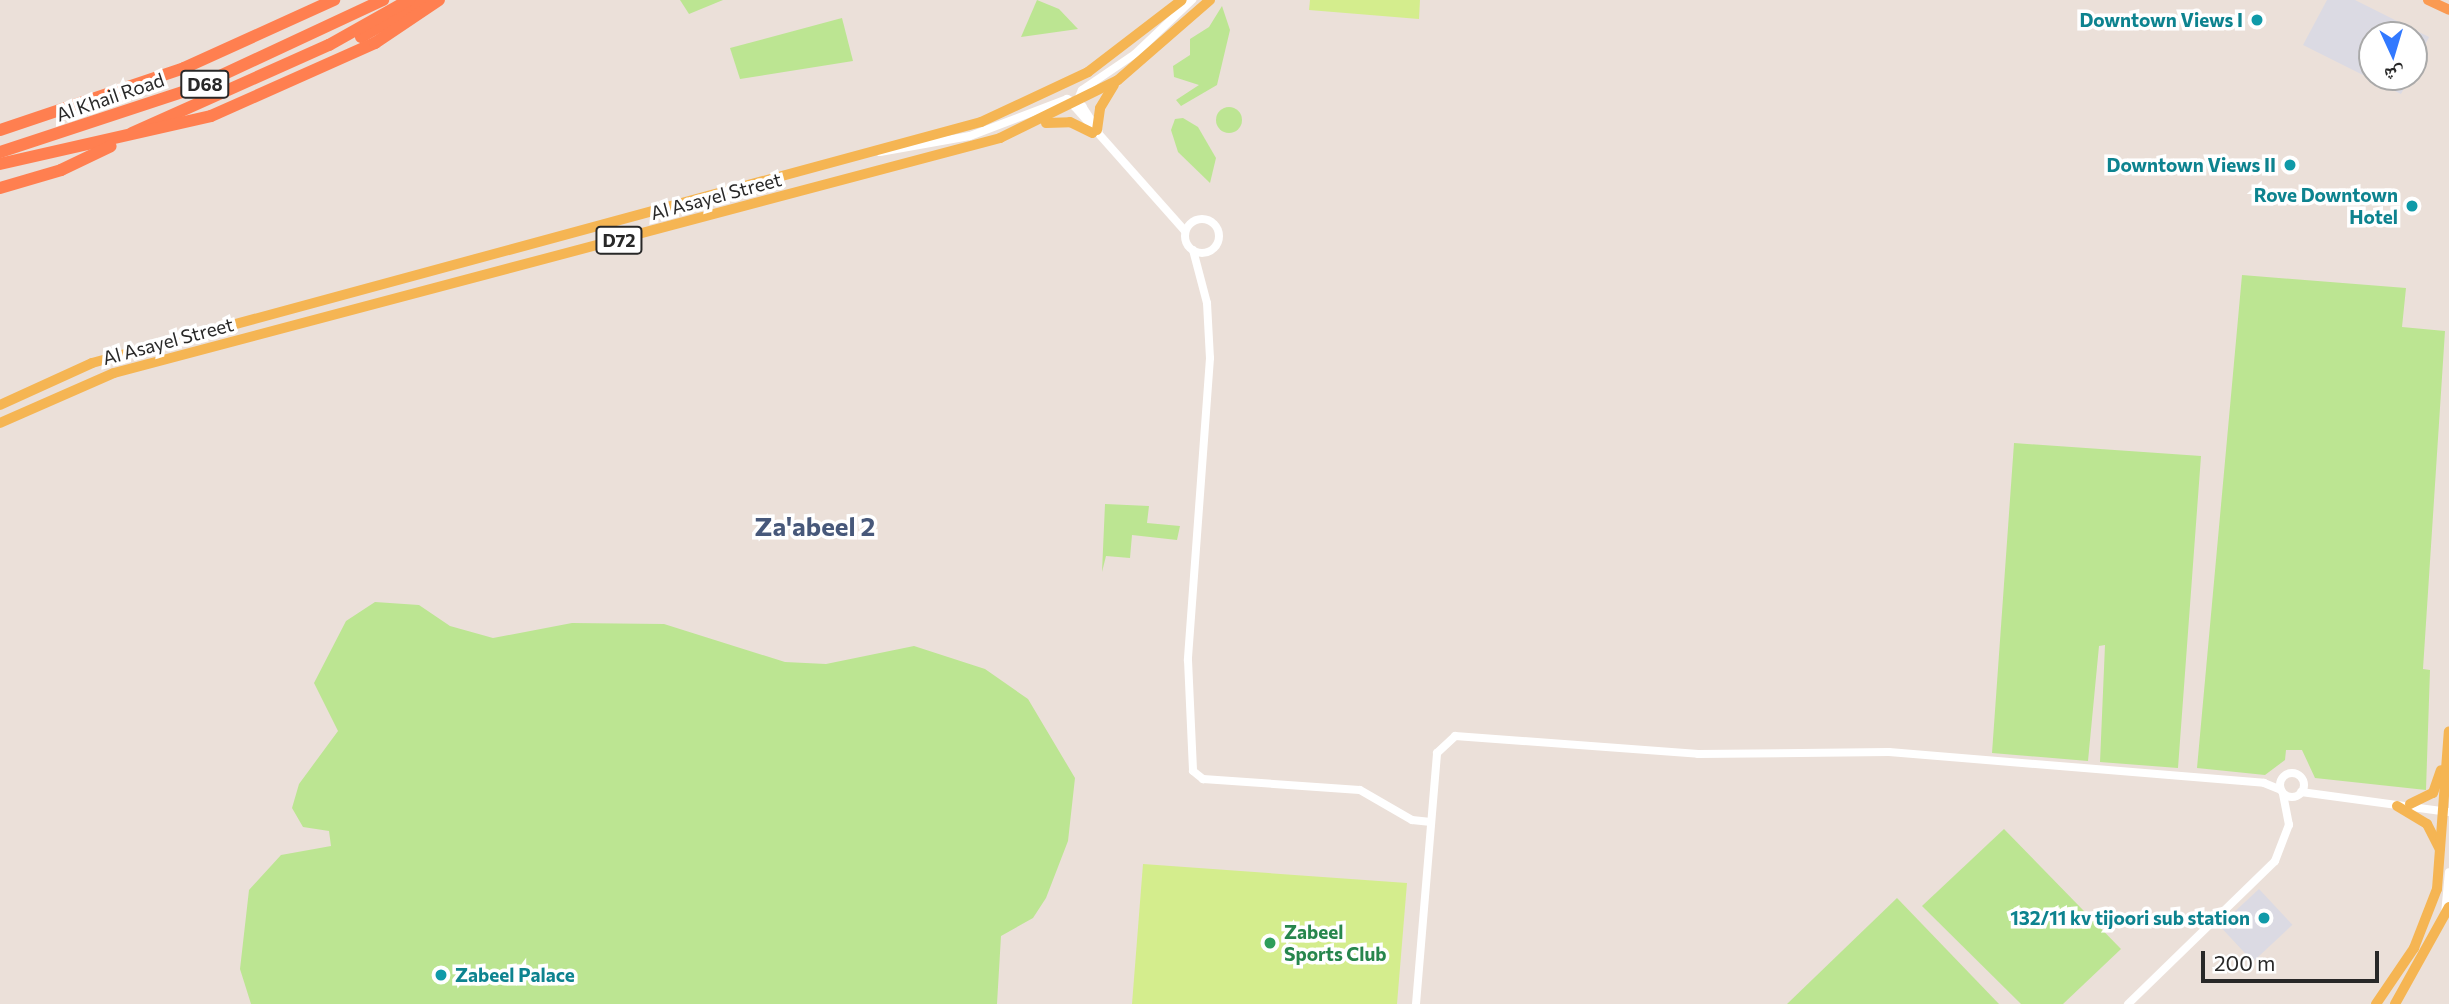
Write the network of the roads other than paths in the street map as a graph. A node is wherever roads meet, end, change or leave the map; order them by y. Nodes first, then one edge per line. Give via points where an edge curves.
1 (334, 0) edge
2 (383, 0) edge
3 (409, 0) edge
4 (425, 0) edge
5 (439, 0) edge
6 (1182, 0) edge
7 (1192, 0) edge
8 (1210, 0) edge
9 (2428, 0) edge
10 (2449, 10) edge
11 (273, 70) junction
12 (1118, 80) junction
13 (1077, 103) junction
14 (1032, 125) junction
15 (0, 130) edge
16 (1095, 131) junction
17 (0, 152) edge
18 (877, 152) junction
19 (0, 164) edge
20 (0, 188) edge
21 (1172, 212) junction
22 (1194, 220) junction
23 (1185, 231) junction
24 (1193, 250) junction
25 (1209, 251) junction
26 (1202, 281) junction
27 (0, 405) edge
28 (0, 423) edge
29 (2449, 723) edge
30 (2449, 732) edge
31 (2282, 777) junction
32 (2304, 781) junction
33 (2264, 783) junction
34 (2326, 791) junction
35 (2282, 792) junction
36 (2299, 794) junction
37 (2381, 801) junction
38 (2410, 804) junction
39 (2397, 806) junction
40 (2289, 816) junction
41 (2447, 817) edge
42 (1431, 822) junction
43 (2442, 858) junction
44 (2449, 872) edge
45 (2447, 912) edge
46 (2407, 988) junction
47 (2130, 1003) edge
48 (2409, 1003) edge
49 (1416, 1004) edge
50 (2376, 1004) edge
51 (2395, 1004) edge

1 - 15 highway, Al Khail Road / D68 via 184,68
2 - 17 highway, Al Khail Road / D68 via 184,92
3 - 11 highway
4 - 11 highway via 359,38
5 - 19 highway via 375,43 219,113
6 - 18 main road, Al Asayel Street / D72 via 1126,48 1035,101
7 - 13 street via 1135,54 1082,90
8 - 12 main road, Al Asayel Street / D72
9 - 10 highway
11 - 20 highway via 76,164
12 - 13 main road, Al Asayel Street / D72
12 - 16 main road via 1100,108
13 - 14 main road, Al Asayel Street / D72
13 - 16 street
13 - 18 street via 1061,100 955,139
14 - 16 main road via 1070,122
14 - 28 main road, Al Asayel Street / D72 via 966,148 114,373
16 - 21 street
18 - 27 main road, Al Asayel Street / D72 via 92,363
21 - 22 street
21 - 23 street
22 - 23 street
22 - 25 street via 1208,219 1218,228 1219,240
23 - 24 street
24 - 25 street
24 - 26 street
25 - 26 street
26 - 42 street via 1210,358 1188,660 1192,771 1203,779 1360,790 1408,818
29 - 38 main road via 2438,786
30 - 41 main road
31 - 32 street via 2292,773
31 - 33 street
31 - 35 street
32 - 34 street
32 - 36 street
33 - 35 street
33 - 42 street via 1866,751 1698,754 1455,736 1437,753
34 - 36 street
34 - 37 street
35 - 36 street
35 - 40 street
36 - 40 street
37 - 38 street
37 - 39 street
38 - 41 street
39 - 41 street
39 - 43 main road via 2427,824
40 - 47 street via 2284,844 2269,868
41 - 43 main road
42 - 49 street
43 - 50 main road via 2421,934
44 - 45 street
45 - 46 main road
46 - 48 main road
46 - 51 main road

